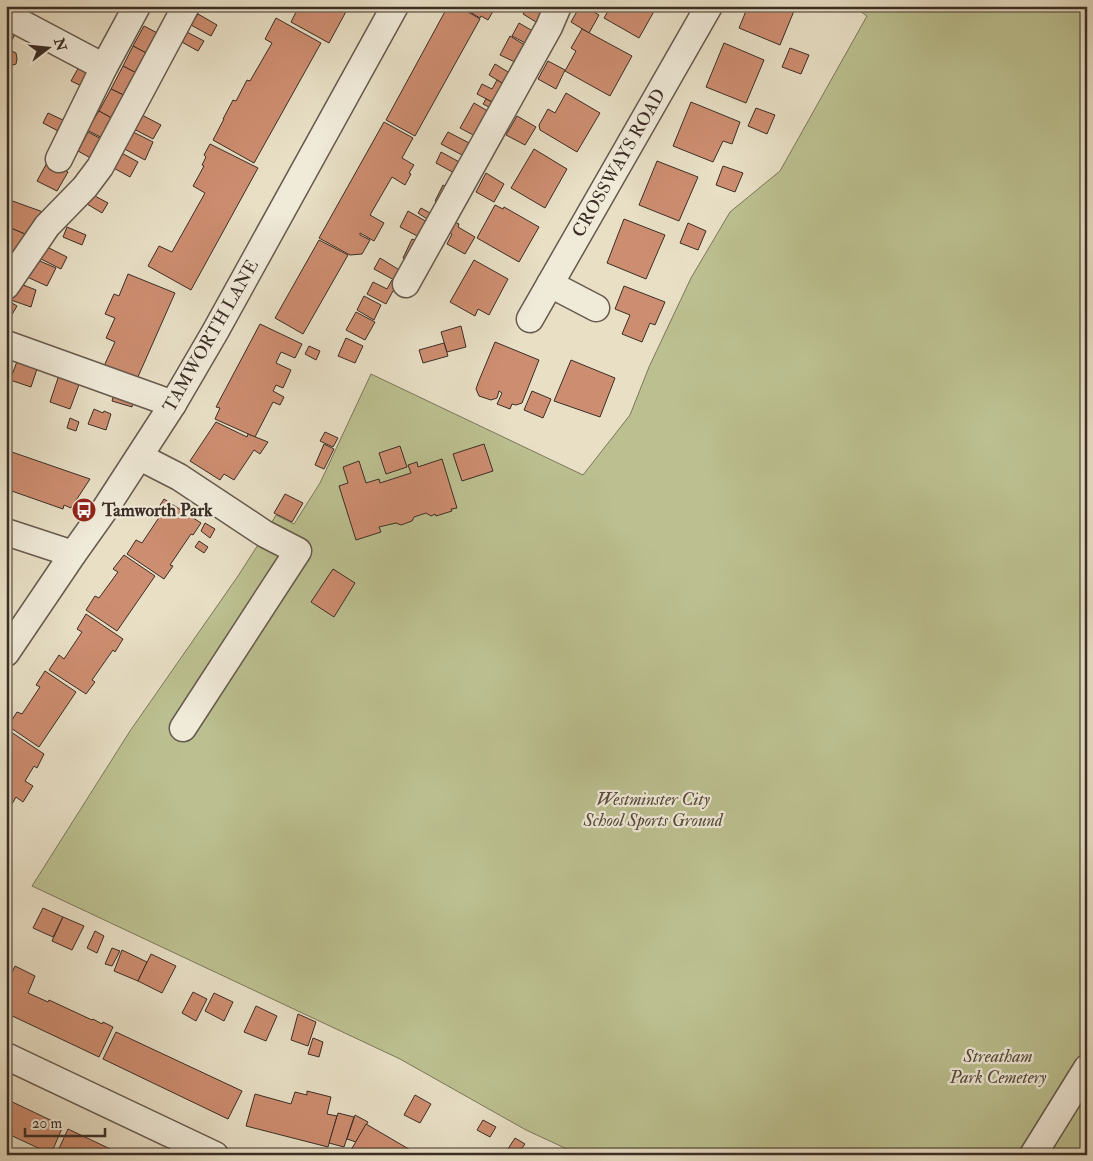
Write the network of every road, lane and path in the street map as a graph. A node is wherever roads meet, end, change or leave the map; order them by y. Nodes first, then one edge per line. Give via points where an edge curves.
1 (137, 6) edge
2 (186, 6) edge
3 (395, 6) edge
4 (558, 6) edge
5 (709, 6) edge
6 (6, 15) edge
7 (104, 67) junction
8 (59, 159) dead end
9 (406, 284) dead end
10 (550, 284) junction
11 (6, 286) edge
12 (596, 308) dead end
13 (530, 319) dead end
14 (6, 344) edge
15 (173, 404) junction
16 (140, 457) junction
17 (6, 532) edge
18 (73, 554) junction
19 (6, 653) edge
20 (183, 728) dead end
21 (6, 1056) edge
22 (1087, 1068) edge
23 (215, 1155) edge
24 (1033, 1155) edge

1 - 7 street
2 - 11 street via 100,167 47,226
3 - 15 street, TAMWORTH LANE
4 - 9 street
5 - 10 street, CROSSWAYS ROAD
6 - 7 street
7 - 8 street
10 - 12 street
10 - 13 street, CROSSWAYS ROAD
14 - 15 street
15 - 16 street, TAMWORTH LANE
16 - 18 street, TAMWORTH LANE
16 - 20 street via 179,477 265,534 298,551
17 - 18 street
18 - 19 street, TAMWORTH LANE
21 - 23 street
22 - 24 street

